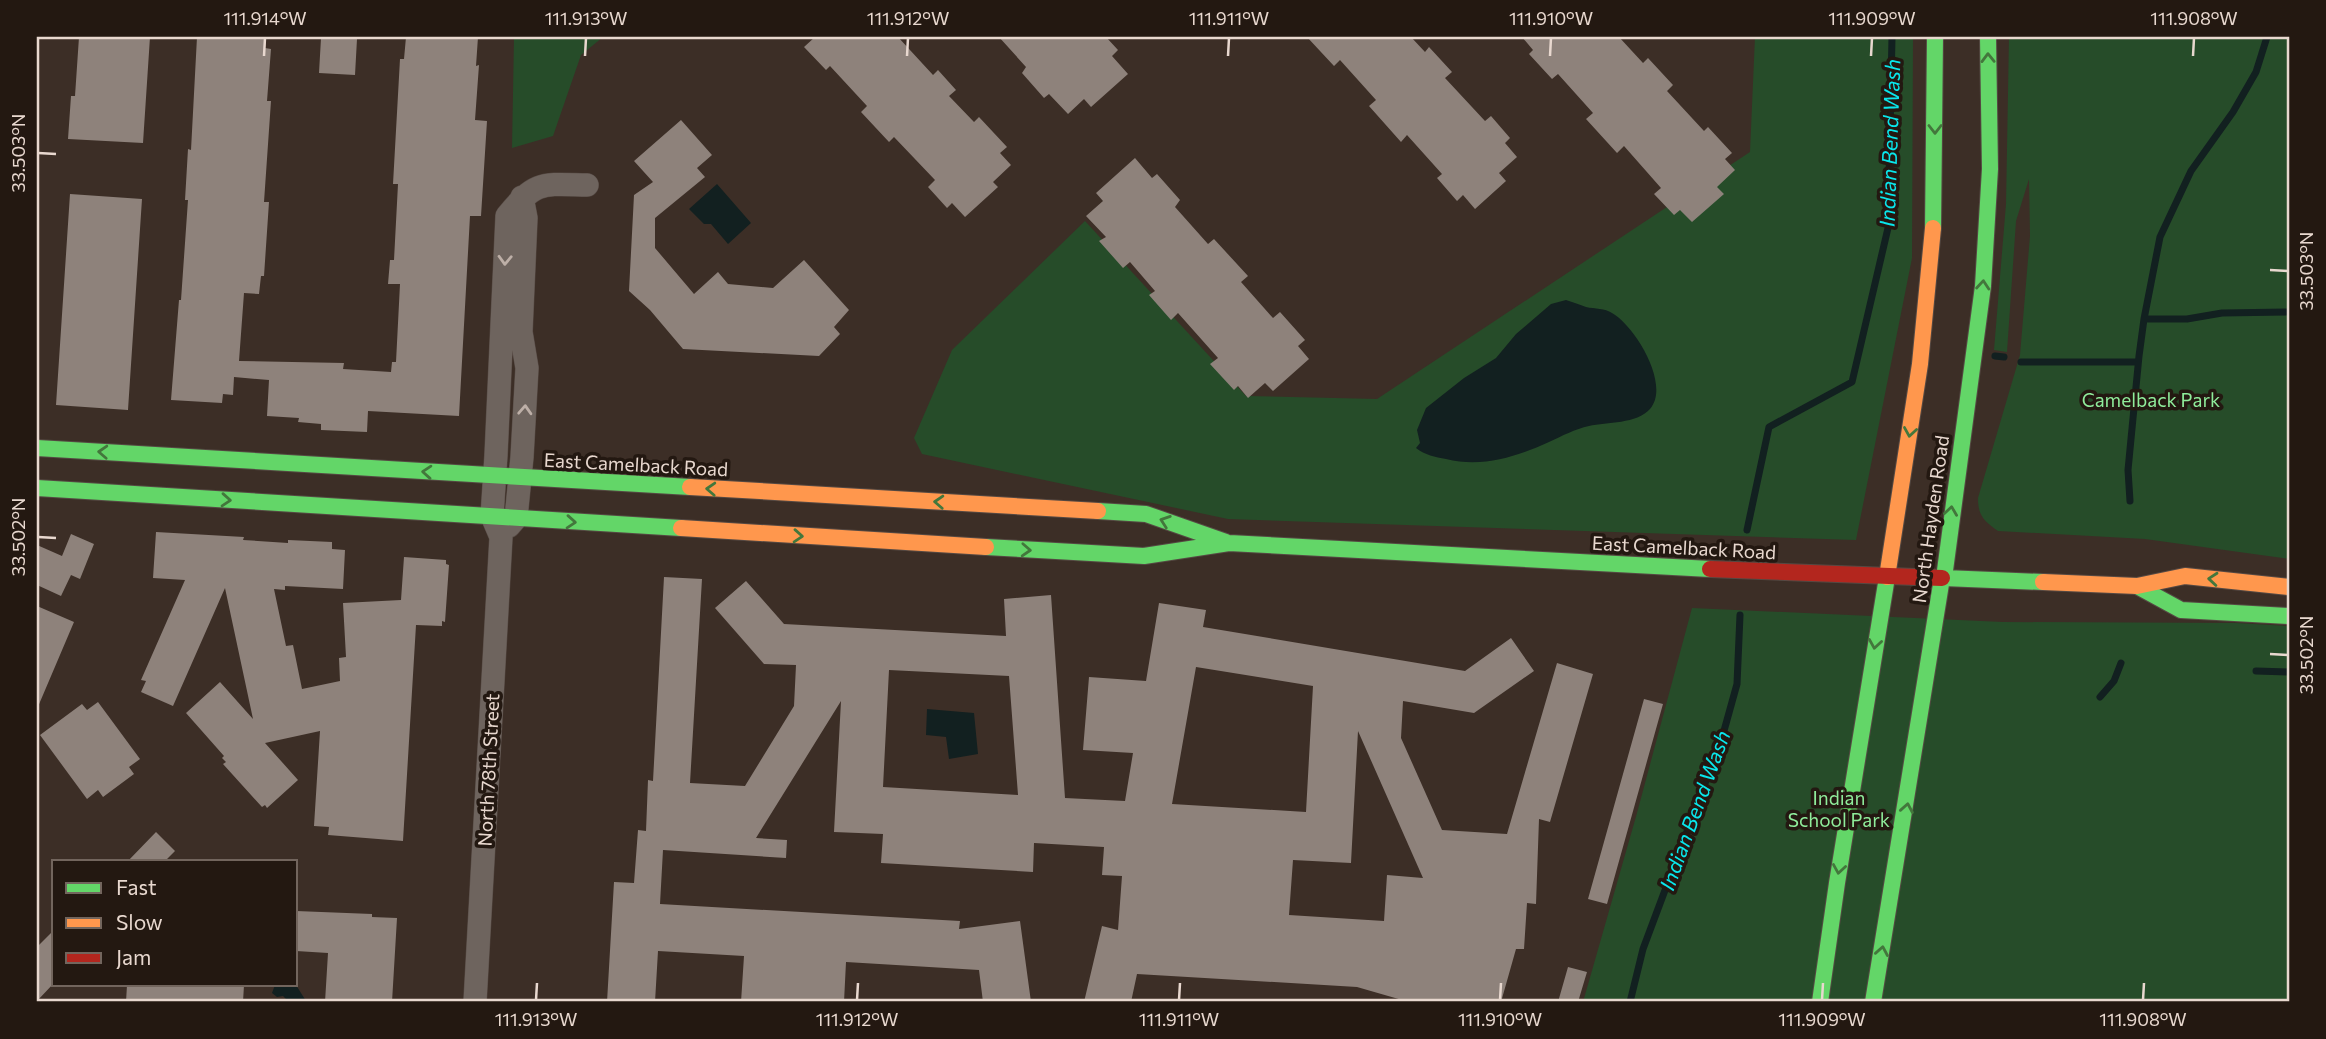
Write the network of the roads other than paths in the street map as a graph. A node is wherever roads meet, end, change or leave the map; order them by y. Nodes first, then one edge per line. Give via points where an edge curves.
1 (1936, 37) edge
2 (1988, 37) edge
3 (587, 185) dead end
4 (522, 197) junction
5 (37, 448) edge
6 (164, 475) junction
7 (495, 476) junction
8 (520, 478) junction
9 (37, 488) edge
10 (492, 516) junction
11 (516, 518) junction
12 (501, 537) junction
13 (1229, 543) junction
14 (1887, 577) junction
15 (1944, 578) junction
16 (2137, 586) junction
17 (2289, 587) edge
18 (2289, 616) edge
19 (475, 1002) edge
20 (1820, 1002) edge
21 (1873, 1002) edge

1 -> 14 main road, North Hayden Road via 1928,291
15 -> 2 main road, North Hayden Road via 1983,286 1990,169
3 - 4 street via 542,184
4 -> 7 street, North 78th Street via 507,216
8 -> 4 street via 527,368 521,332 526,218
6 -> 5 main road, East Camelback Road
7 -> 6 main road, East Camelback Road
6 - 9 main road, East Camelback Road
6 -> 10 main road, East Camelback Road
7 - 8 main road, East Camelback Road
7 - 10 street, North 78th Street
8 - 11 street
13 -> 8 main road, East Camelback Road via 1146,514
10 - 11 main road, East Camelback Road
10 - 12 street, North 78th Street
11 - 12 street
11 -> 13 main road, East Camelback Road via 1144,556
12 - 19 street, North 78th Street
13 - 14 main road, East Camelback Road
14 - 15 main road, East Camelback Road
14 -> 20 main road, North Hayden Road
15 - 16 main road, East Camelback Road
21 -> 15 main road, North Hayden Road
17 -> 16 main road, East Camelback Road via 2185,576
16 - 18 main road, East Camelback Road via 2181,610

